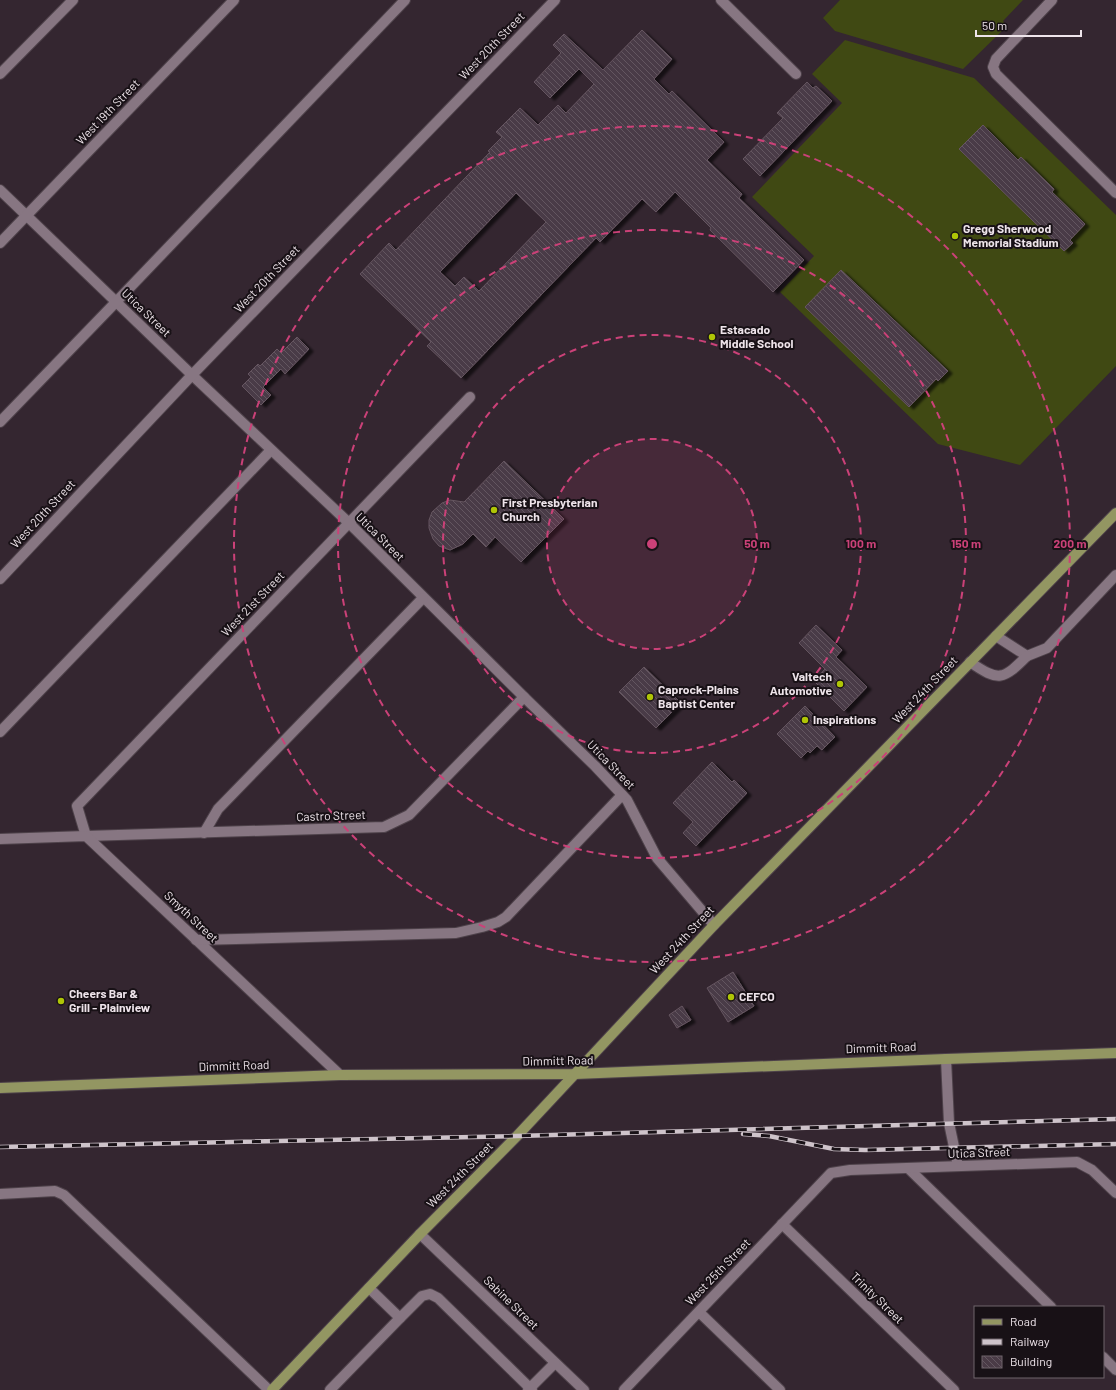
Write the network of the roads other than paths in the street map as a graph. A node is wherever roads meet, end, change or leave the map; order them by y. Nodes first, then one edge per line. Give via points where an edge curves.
1 (73, 0) edge
2 (234, 0) edge
3 (405, 0) edge
4 (554, 0) edge
5 (721, 0) edge
6 (1052, 0) edge
7 (0, 74) edge
8 (796, 74) dead end
9 (0, 190) edge
10 (1116, 193) edge
11 (26, 216) junction
12 (0, 243) edge
13 (116, 302) junction
14 (192, 375) junction
15 (470, 397) dead end
16 (0, 422) edge
17 (271, 450) junction
18 (1116, 512) edge
19 (349, 523) junction
20 (1116, 575) edge
21 (0, 579) edge
22 (423, 598) junction
23 (996, 636) junction
24 (1027, 656) junction
25 (970, 662) junction
26 (524, 697) junction
27 (0, 732) edge
28 (622, 795) junction
29 (204, 833) junction
30 (86, 836) junction
31 (0, 839) edge
32 (714, 925) junction
33 (196, 940) junction
34 (1116, 1053) edge
35 (946, 1059) junction
36 (575, 1074) junction
37 (340, 1075) junction
38 (0, 1088) edge
39 (958, 1166) junction
40 (908, 1168) junction
41 (831, 1173) joint
42 (1116, 1193) edge
43 (0, 1194) edge
44 (782, 1224) junction
45 (420, 1234) junction
46 (369, 1288) junction
47 (1050, 1306) edge
48 (699, 1312) junction
49 (400, 1318) junction
50 (1104, 1358) edge
51 (555, 1363) junction
52 (1116, 1370) edge
53 (530, 1389) edge
54 (270, 1390) edge
55 (330, 1390) edge
56 (584, 1390) edge
57 (624, 1390) edge
58 (780, 1390) edge
59 (954, 1390) edge

1 - 7 street
2 - 11 street, West 19th Street
3 - 13 street
4 - 14 street, West 20th Street
5 - 8 street
6 - 10 street via 996,60 993,67 996,74
9 - 11 street, Utica Street
11 - 12 street, West 19th Street
11 - 13 street, Utica Street
13 - 14 street, Utica Street
13 - 16 street
14 - 17 street, Utica Street
14 - 21 street, West 20th Street
15 - 19 street, West 21st Street
17 - 19 street, Utica Street
17 - 27 street
18 - 23 main road, West 24th Street
19 - 22 street, Utica Street
19 - 30 street, West 21st Street via 77,806
20 - 24 street via 1047,648
22 - 26 street, Utica Street
22 - 29 street via 218,809
23 - 24 street
23 - 25 main road, West 24th Street
24 - 25 street via 1013,671 1004,676 988,674
25 - 32 main road, West 24th Street
26 - 28 street, Utica Street
26 - 29 street, Castro Street via 409,815 384,827
28 - 32 street, Utica Street via 657,858
28 - 33 street via 506,917 498,922 456,933
29 - 30 street, Castro Street
30 - 31 street
30 - 33 street, Smyth Street
32 - 36 main road, West 24th Street
33 - 37 street, Smyth Street
34 - 35 main road, Dimmitt Road
35 - 36 main road, Dimmitt Road
35 - 39 street via 949,1124
36 - 37 main road, Dimmitt Road
36 - 45 main road, West 24th Street
37 - 38 main road, Dimmitt Road
39 - 40 street, Utica Street
39 - 42 street, Utica Street via 1078,1162 1092,1170
40 - 41 street, Utica Street
40 - 47 street
41 - 44 street, West 25th Street
43 - 54 street via 55,1191 64,1195
44 - 48 street, West 25th Street
44 - 59 street, Trinity Street
45 - 46 main road, West 24th Street
45 - 51 street, Sabine Street
46 - 49 street
46 - 54 main road, West 24th Street
48 - 57 street, West 25th Street
48 - 58 street
49 - 53 street via 422,1296 434,1295
49 - 55 street
50 - 52 street
51 - 53 street
51 - 56 street, Sabine Street

